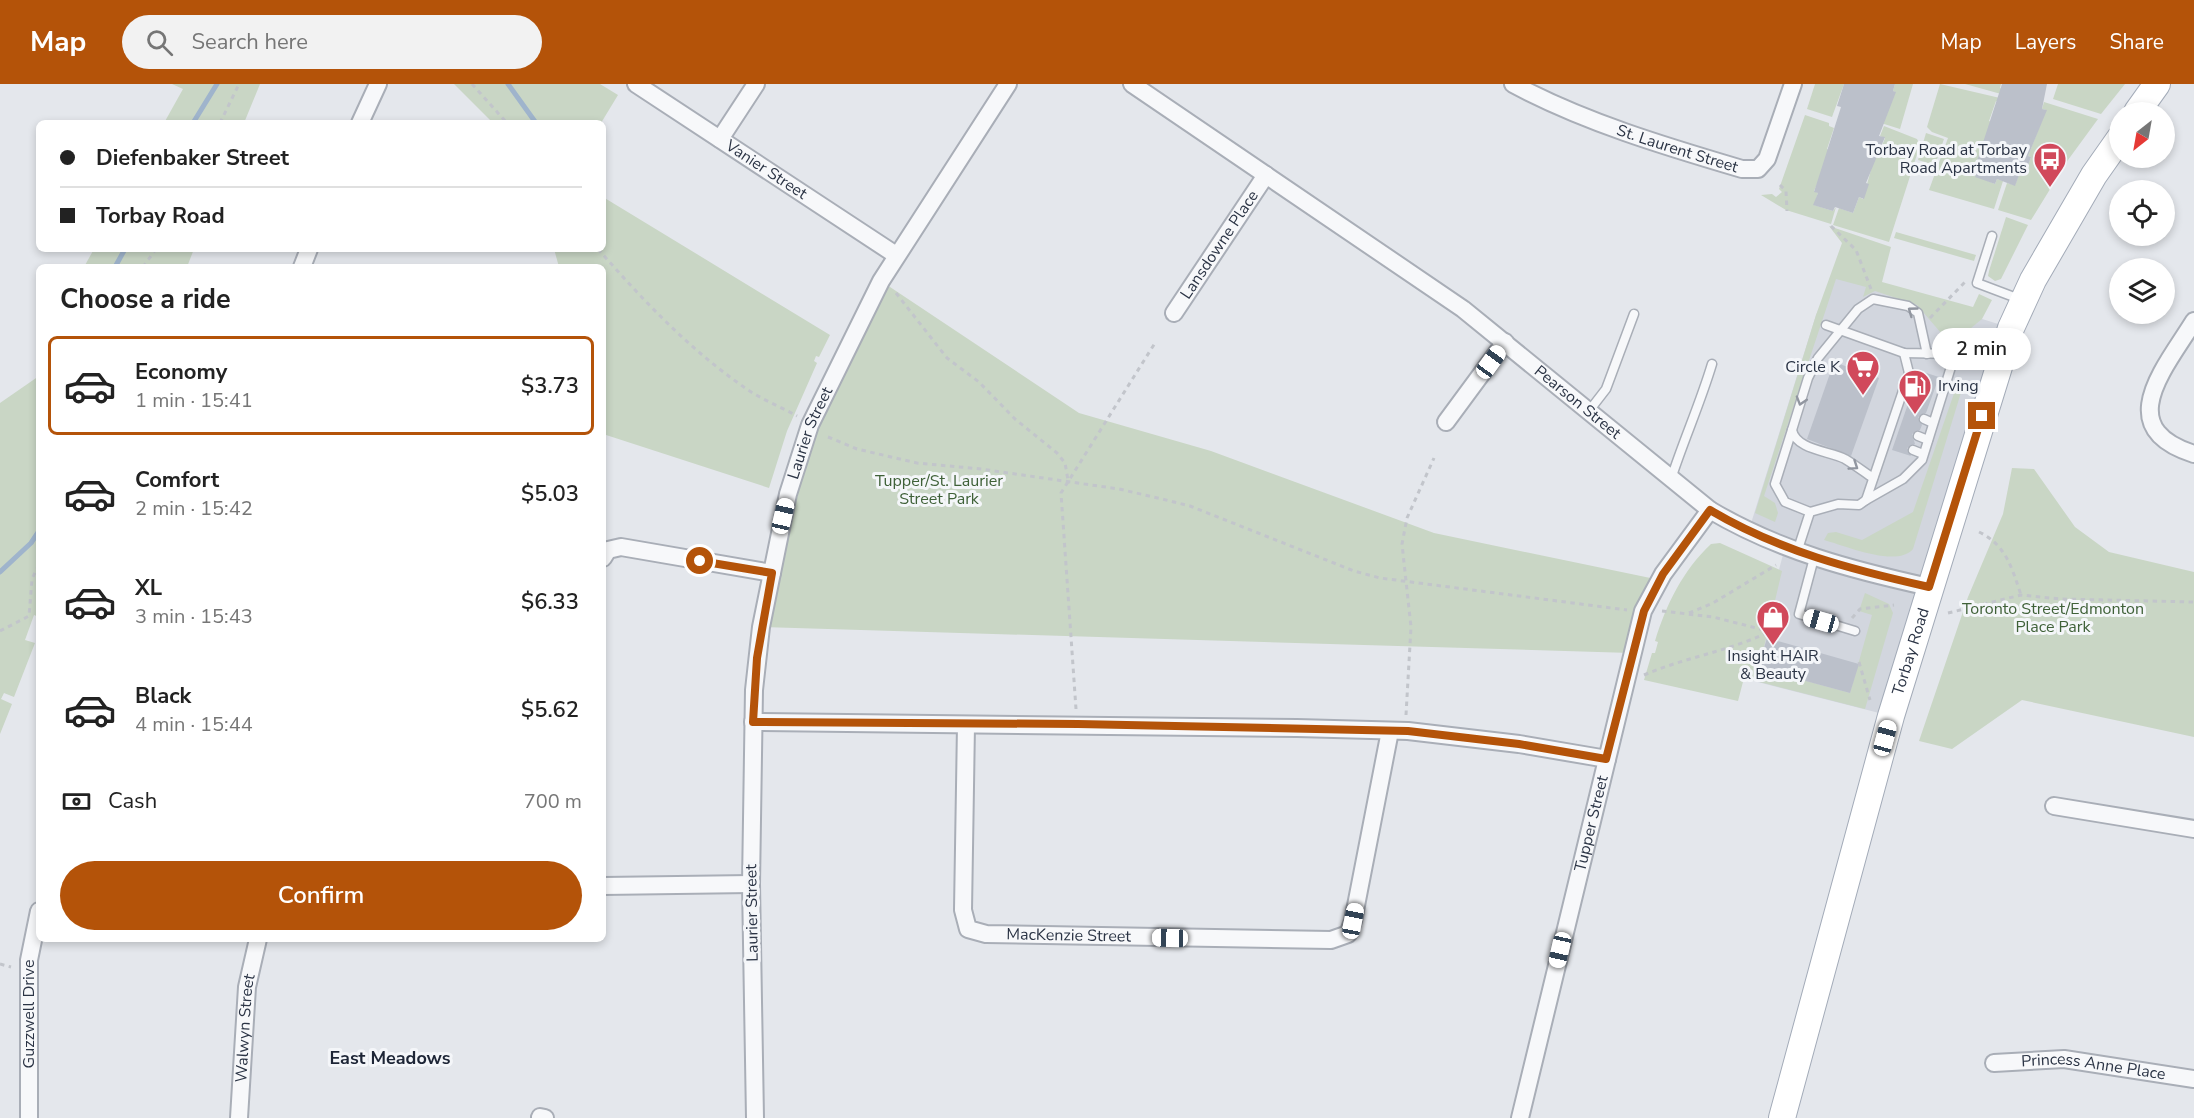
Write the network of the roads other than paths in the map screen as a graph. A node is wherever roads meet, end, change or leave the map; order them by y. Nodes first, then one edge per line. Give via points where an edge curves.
1 (378, 84) edge
2 (636, 84) edge
3 (756, 84) edge
4 (1008, 84) edge
5 (1132, 84) edge
6 (1513, 84) edge
7 (1793, 84) edge
8 (2157, 84) edge
9 (2144, 102) edge
10 (361, 120) edge
11 (720, 139) junction
12 (2109, 154) edge
13 (1266, 175) junction
14 (1992, 236) dead end
15 (896, 255) junction
16 (2023, 300) junction
17 (1174, 313) dead end
18 (1634, 314) dead end
19 (2194, 321) edge
20 (1826, 325) dead end
21 (1841, 330) junction
22 (1505, 342) junction
23 (1904, 353) junction
24 (1927, 354) junction
25 (1955, 354) junction
26 (1712, 364) dead end
27 (1998, 367) junction
28 (1908, 373) junction
29 (1918, 377) dead end
30 (1930, 402) dead end
31 (1939, 405) junction
32 (1589, 411) junction
33 (1924, 419) dead end
34 (1446, 422) dead end
35 (1934, 423) junction
36 (1792, 430) junction
37 (1917, 436) dead end
38 (1928, 440) junction
39 (1912, 450) dead end
40 (1923, 454) junction
41 (2194, 454) edge
42 (1873, 478) junction
43 (1671, 479) junction
44 (1866, 500) junction
45 (1710, 510) junction
46 (1809, 512) junction
47 (1797, 552) junction
48 (606, 553) edge
49 (1814, 558) junction
50 (772, 573) junction
51 (1929, 587) junction
52 (1855, 631) dead end
53 (753, 722) junction
54 (966, 725) junction
55 (1390, 731) junction
56 (1606, 759) junction
57 (2054, 806) dead end
58 (2194, 829) edge
59 (751, 884) junction
60 (606, 885) edge
61 (36, 922) edge
62 (257, 942) edge
63 (1994, 1063) dead end
64 (2194, 1079) edge
65 (29, 1118) edge
66 (239, 1118) edge
67 (755, 1118) edge
68 (1520, 1118) edge
69 (1782, 1118) edge

1 - 10 street
2 - 11 street, Vanier Street
3 - 11 street
4 - 15 street, Laurier Street
5 - 13 street, Pearson Street
6 - 7 street, St. Laurent Street via 1554,106 1608,126 1731,166 1758,169 1767,159
8 - 9 main road
11 - 15 street, Vanier Street
12 - 16 main road, Torbay Road
13 - 17 street, Lansdowne Place
13 - 22 street, Pearson Street via 1411,272
14 - 16 lane via 1977,283
15 - 50 street, Laurier Street via 810,425 788,494
16 - 27 main road, Torbay Road
18 - 32 lane via 1606,389
19 - 41 street via 2152,390 2149,409 2152,425 2162,440
20 - 21 lane
21 - 23 lane
24 -> 21 lane via 1918,313 1908,306 1873,299 1858,309
21 -> 36 lane via 1812,369
22 - 32 street, Pearson Street
22 - 34 street
23 - 24 lane
23 - 28 lane
24 - 25 lane
25 - 27 lane
25 - 31 lane via 1940,386
26 - 43 lane
27 - 51 main road, Torbay Road
28 - 29 lane
28 - 42 lane via 1907,393
30 - 31 lane
31 - 35 lane
32 - 43 street, Pearson Street
33 - 35 lane
35 - 38 lane
36 -> 42 lane via 1800,442 1844,459
36 - 46 lane via 1775,484 1785,502
37 - 38 lane
38 - 40 lane
39 - 40 lane
40 - 44 lane via 1903,479
42 - 44 lane
43 - 45 street, Pearson Street
44 - 46 lane via 1859,505 1838,504
45 - 47 street, Pearson Street via 1748,533
45 - 56 street, Tupper Street via 1663,574 1644,611
46 - 47 lane
47 - 49 street, Pearson Street
48 - 50 street via 621,547
49 - 51 street, Pearson Street
49 - 52 lane via 1799,615
50 - 53 street, Laurier Street via 757,658
51 - 69 main road, Torbay Road
53 - 54 street
53 - 59 street, Laurier Street
54 - 55 street
54 - 55 street, MacKenzie Street via 963,910 968,929 986,934 1319,940 1348,934 1353,921
55 - 56 street via 1519,744
56 - 68 street, Tupper Street
57 - 58 street
59 - 60 street
59 - 67 street, Laurier Street
61 - 65 street, Guzzwell Drive via 28,983
62 - 66 street, Walwyn Street via 247,987
63 - 64 street, Princess Anne Place via 2064,1059

